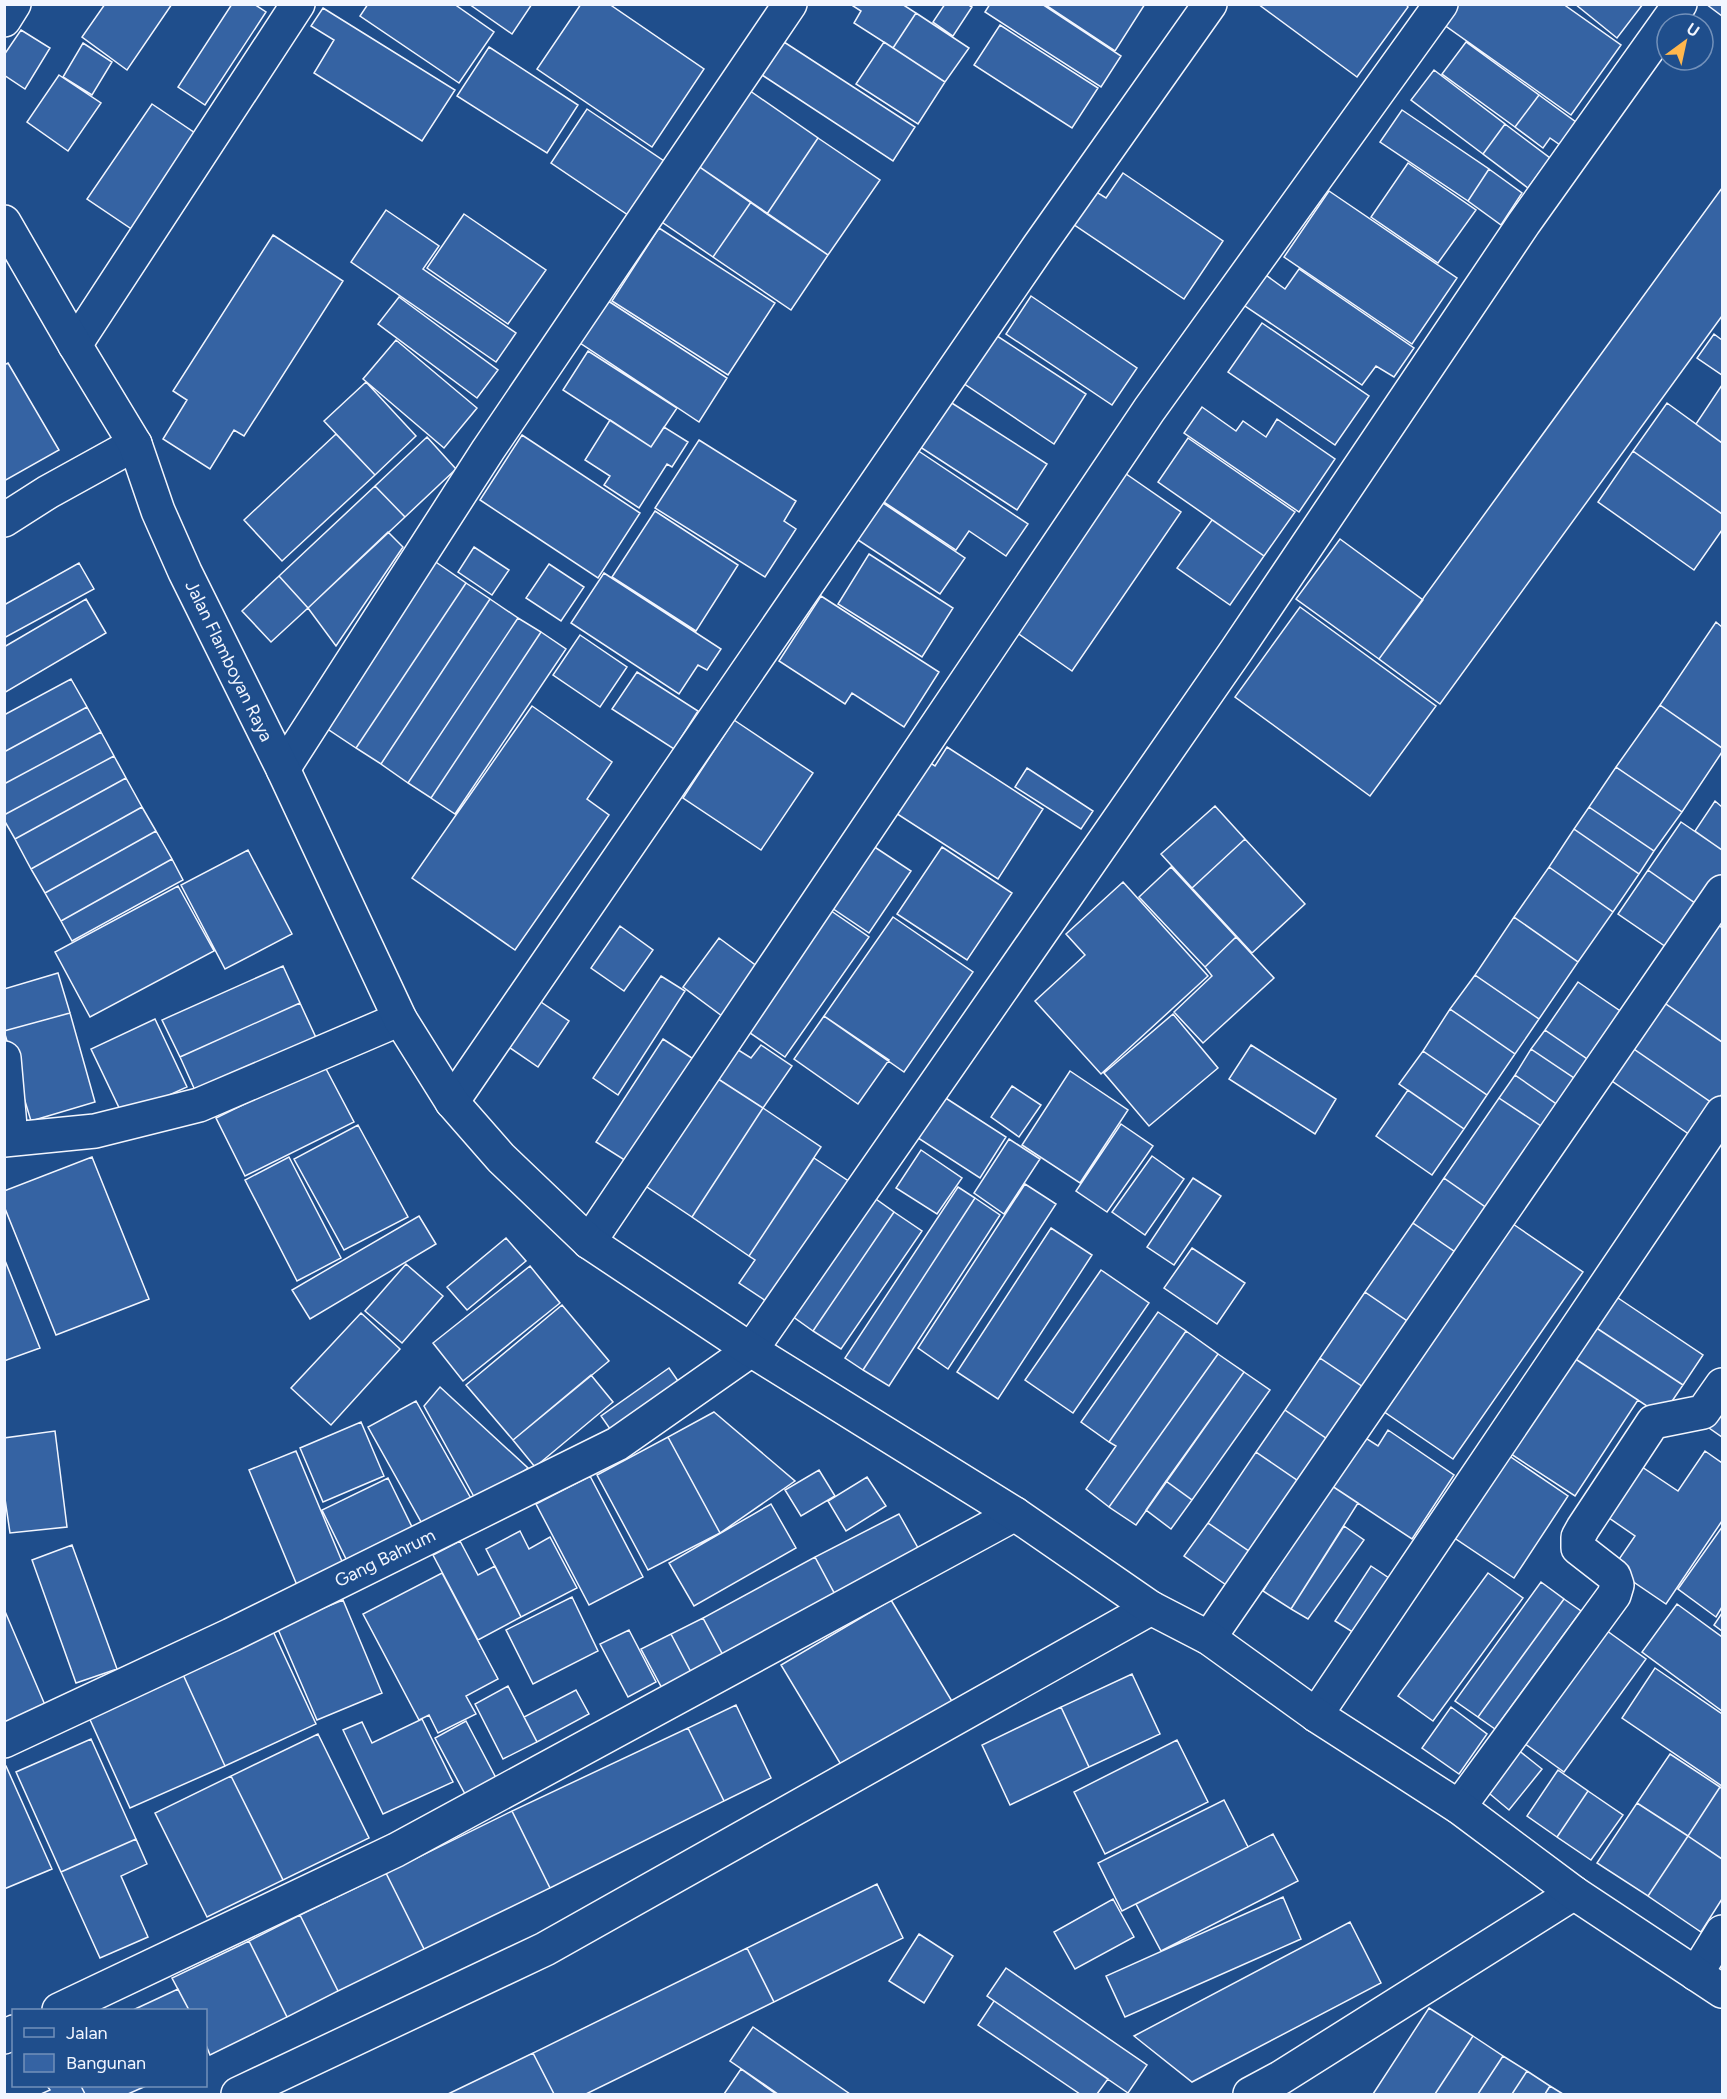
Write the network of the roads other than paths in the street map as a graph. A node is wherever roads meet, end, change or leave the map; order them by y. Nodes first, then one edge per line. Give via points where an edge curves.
1 (14, 4) edge
2 (298, 4) edge
3 (790, 4) edge
4 (1210, 4) edge
5 (1441, 4) edge
6 (1680, 4) edge
7 (4, 20) edge
8 (4, 222) edge
9 (75, 345) junction
10 (135, 444) junction
11 (4, 520) edge
12 (283, 769) junction
13 (1722, 892) edge
14 (400, 1019) junction
15 (4, 1058) edge
16 (452, 1102) junction
17 (1722, 1113) edge
18 (8, 1139) edge
19 (589, 1242) junction
20 (751, 1350) junction
21 (1722, 1385) edge
22 (1015, 1514) junction
23 (1151, 1608) junction
24 (1209, 1638) junction
25 (1316, 1715) junction
26 (4, 1741) edge
27 (1459, 1807) junction
28 (1574, 1893) junction
29 (1722, 1932) edge
30 (1709, 1982) edge
31 (61, 2009) edge
32 (1293, 2086) edge
33 (238, 2094) edge
34 (1251, 2094) edge

1 - 7 street
2 - 9 street
3 - 12 street via 488,450
4 - 16 street via 1039,246
5 - 19 street via 1149,410
6 - 20 street via 1524,223 1236,651
8 - 9 street, Jalan Flamboyan Raya
9 - 10 street, Jalan Flamboyan Raya
10 - 11 street
10 - 12 street, Jalan Flamboyan Raya via 185,572
12 - 14 street, Jalan Flamboyan Raya
13 - 24 street
14 - 16 street, Jalan Flamboyan Raya
14 - 18 street via 200,1105 95,1131
15 - 18 street
16 - 19 street, Jalan Flamboyan Raya via 501,1158
17 - 25 street
19 - 20 street, Jalan Flamboyan Raya
20 - 22 street, Jalan Flamboyan Raya
20 - 26 street, Gang Bahrum via 617,1444 231,1635
21 - 27 street via 1703,1412 1653,1422 1583,1528 1578,1548 1614,1576 1614,1594
22 - 23 street, Jalan Flamboyan Raya
22 - 31 street via 396,1850
23 - 24 street, Jalan Flamboyan Raya
23 - 33 street via 545,1949
24 - 25 street, Jalan Flamboyan Raya
25 - 27 street, Jalan Flamboyan Raya
27 - 28 street, Jalan Flamboyan Raya
28 - 30 street, Jalan Flamboyan Raya
28 - 32 street
29 - 30 street
32 - 34 street

